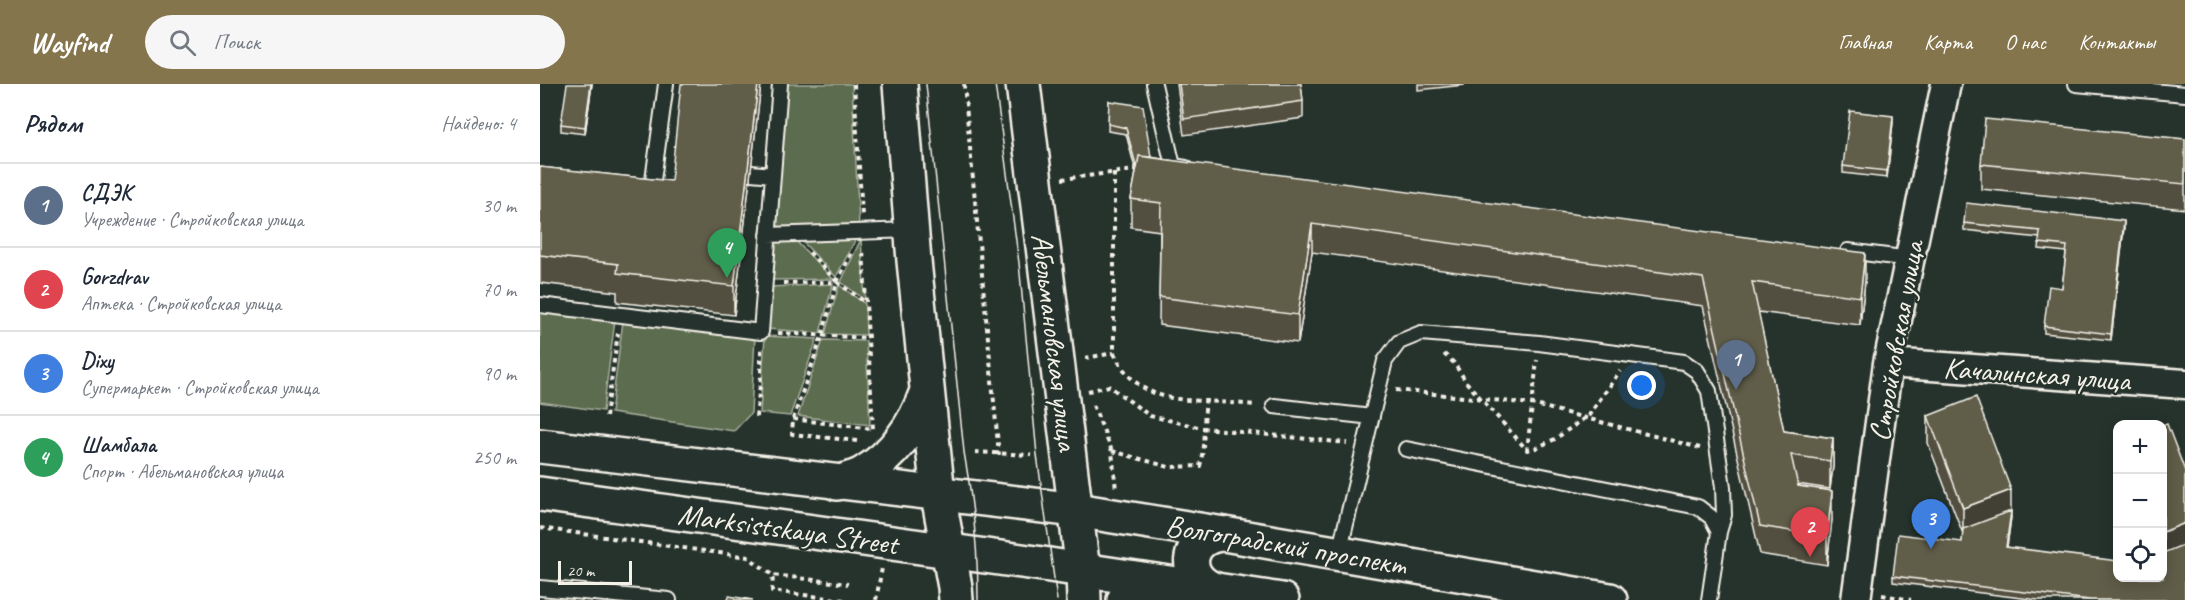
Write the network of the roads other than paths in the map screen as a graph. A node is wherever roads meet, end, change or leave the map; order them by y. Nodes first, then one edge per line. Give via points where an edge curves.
1 (666, 84) edge
2 (780, 84) edge
3 (900, 84) edge
4 (1023, 84) edge
5 (1154, 84) edge
6 (1946, 84) edge
7 (2076, 84) edge
8 (2185, 94) edge
9 (1197, 169) edge
10 (751, 173) edge
11 (773, 175) junction
12 (640, 193) edge
13 (912, 230) junction
14 (768, 235) junction
15 (1836, 250) edge
16 (1910, 259) junction
17 (540, 305) edge
18 (1888, 363) junction
19 (2185, 384) edge
20 (927, 389) junction
21 (1274, 406) road end
22 (1372, 417) junction
23 (540, 446) edge
24 (1406, 449) dead end
25 (837, 483) junction
26 (540, 494) edge
27 (938, 495) junction
28 (1034, 505) joint
29 (1076, 510) junction
30 (1719, 532) junction
31 (1224, 534) junction
32 (949, 551) junction
33 (1339, 553) junction
34 (1036, 563) joint
35 (1174, 584) junction
36 (1084, 586) edge
37 (540, 588) edge
38 (1216, 590) junction
39 (1867, 597) edge
40 (669, 600) edge
41 (956, 600) edge
42 (1124, 600) edge
43 (1282, 600) edge
44 (1610, 600) edge
45 (1709, 600) edge

1 - 12 lane via 661,158 651,195
2 - 11 lane
3 - 13 main road
4 - 29 main road, Абельмановская улица
5 - 9 lane via 1173,166
6 - 16 street, Стройковская улица
7 - 8 lane
10 - 11 lane
11 - 14 lane
13 - 14 lane
13 - 20 main road
14 - 17 lane via 760,332
15 - 16 lane
16 - 18 street, Стройковская улица
18 - 19 street, Качалинская улица
18 - 39 street, Стройковская улица
20 - 25 main road via 920,411 896,447 862,474
20 - 27 main road
21 - 22 lane
22 - 30 lane via 1385,361 1399,342 1421,333 1684,362 1697,371 1709,391 1723,487 1724,515
22 - 33 lane
23 - 25 main road, Marksistskaya Street
24 - 30 lane via 1698,507 1712,517
25 - 27 main road, Marksistskaya Street
26 - 32 main road, Marksistskaya Street
27 - 28 main road, Marksistskaya Street
27 - 32 main road
28 - 29 main road, Волгоградский проспект
29 - 31 main road, Волгоградский проспект
29 - 36 main road, Абельмановская улица
30 - 45 lane
31 - 33 main road, Волгоградский проспект
31 - 38 main road via 1205,538 1198,544 1191,562 1198,581
32 - 34 main road, Marksistskaya Street
32 - 41 main road
33 - 44 main road, Волгоградский проспект
34 - 36 main road, Волгоградский проспект
35 - 36 main road, Волгоградский проспект
35 - 38 main road, Волгоградский проспект
35 - 42 main road
37 - 40 lane
38 - 43 main road, Волгоградский проспект

